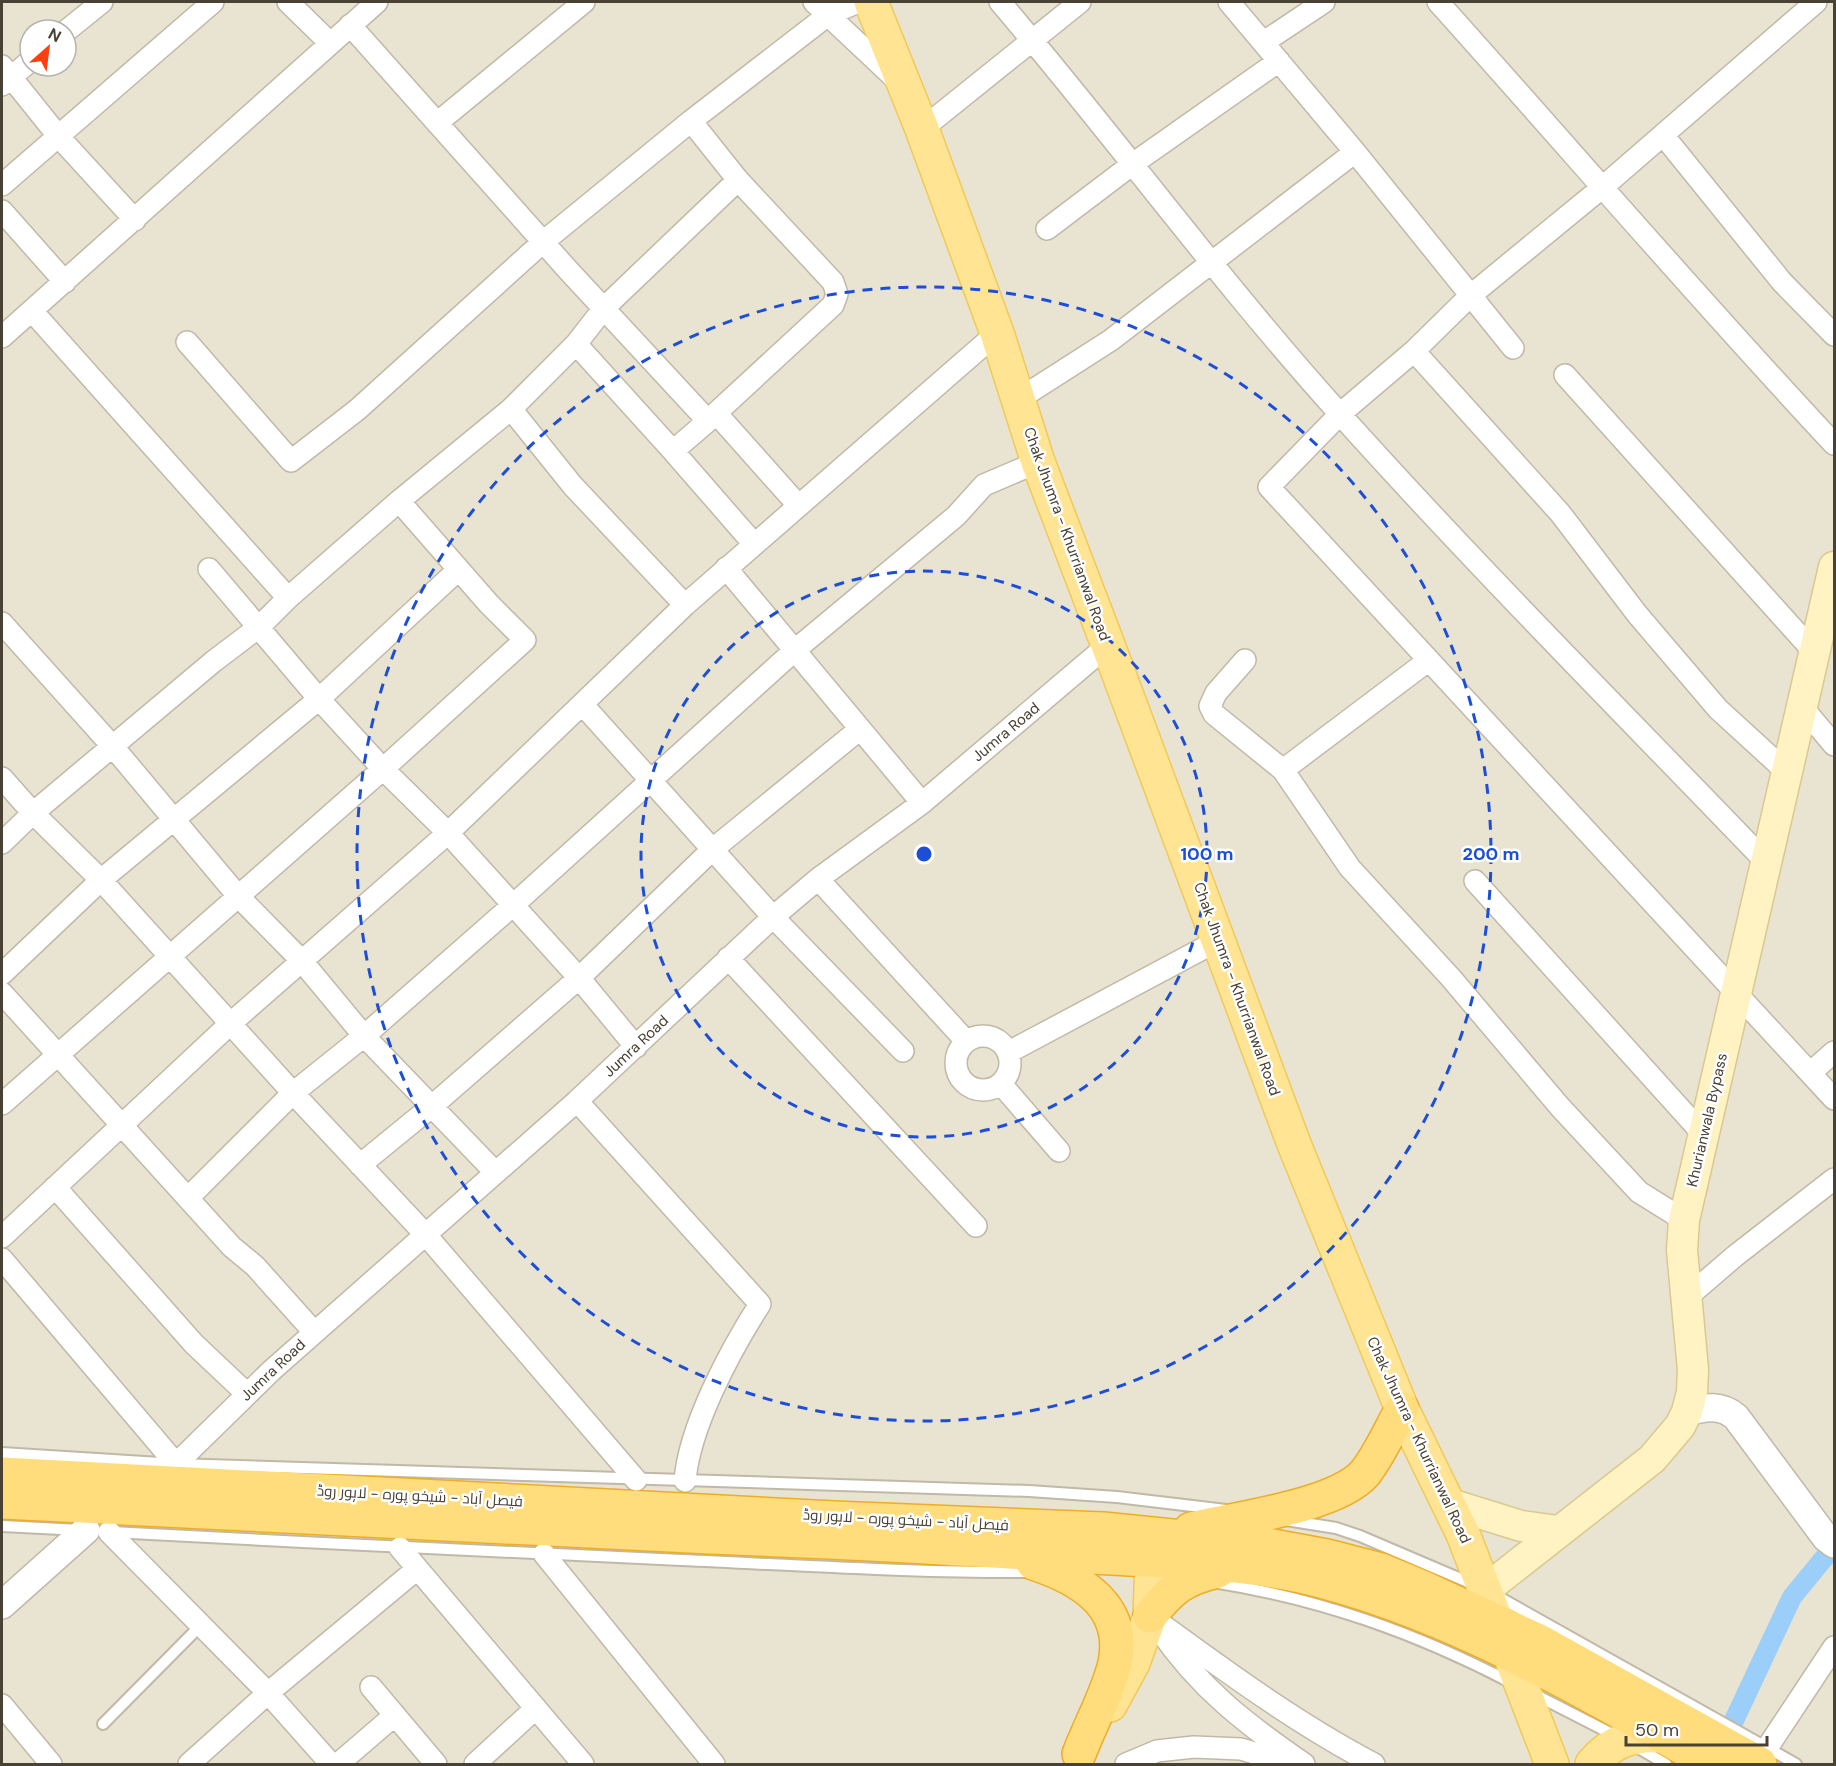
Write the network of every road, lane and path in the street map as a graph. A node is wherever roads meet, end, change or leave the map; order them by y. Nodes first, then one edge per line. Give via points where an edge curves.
1 (102, 2) edge
2 (213, 2) edge
3 (288, 2) edge
4 (377, 2) edge
5 (584, 2) edge
6 (858, 2) edge
7 (870, 2) edge
8 (1000, 2) edge
9 (1080, 2) edge
10 (1229, 2) edge
11 (1324, 2) edge
12 (1438, 2) edge
13 (1816, 2) edge
14 (821, 8) edge
15 (78, 22) edge
16 (350, 25) junction
17 (1033, 41) junction
18 (329, 42) junction
19 (1263, 42) junction
20 (1279, 61) junction
21 (18, 68) edge
22 (5, 76) edge
23 (903, 86) junction
24 (691, 121) junction
25 (437, 123) junction
26 (922, 129) junction
27 (1663, 135) junction
28 (59, 137) junction
29 (1355, 152) junction
30 (1134, 163) junction
31 (738, 180) junction
32 (2, 185) edge
33 (1604, 186) junction
34 (2, 212) edge
35 (135, 220) junction
36 (1047, 229) dead end
37 (543, 242) junction
38 (1210, 263) junction
39 (65, 282) junction
40 (1470, 296) junction
41 (604, 309) junction
42 (32, 311) junction
43 (997, 333) junction
44 (1834, 335) edge
45 (2, 338) edge
46 (187, 342) dead end
47 (576, 344) junction
48 (1513, 348) dead end
49 (1414, 351) junction
50 (1565, 375) dead end
51 (1019, 399) junction
52 (511, 410) junction
53 (1340, 414) junction
54 (712, 417) junction
55 (1834, 444) edge
56 (673, 451) junction
57 (1038, 462) junction
58 (399, 501) junction
59 (798, 505) junction
60 (754, 544) junction
61 (1834, 567) edge
62 (726, 568) junction
63 (209, 569) dead end
64 (458, 570) junction
65 (288, 598) junction
66 (685, 605) junction
67 (1829, 618) edge
68 (2, 623) edge
69 (260, 627) junction
70 (1108, 645) junction
71 (795, 650) junction
72 (1815, 653) junction
73 (1245, 660) dead end
74 (1429, 660) junction
75 (319, 699) junction
76 (584, 705) junction
77 (1803, 708) junction
78 (860, 729) junction
79 (1834, 745) edge
80 (114, 748) junction
81 (383, 770) junction
82 (1283, 770) junction
83 (1788, 773) junction
84 (2, 778) edge
85 (651, 780) junction
86 (922, 803) junction
87 (33, 813) junction
88 (173, 819) junction
89 (448, 832) junction
90 (2, 843) edge
91 (713, 849) junction
92 (1767, 863) junction
93 (101, 879) junction
94 (818, 879) junction
95 (1475, 881) dead end
96 (238, 896) junction
97 (512, 906) junction
98 (773, 917) junction
99 (1219, 940) junction
100 (168, 956) junction
101 (728, 958) junction
102 (301, 960) junction
103 (2, 974) edge
104 (579, 978) junction
105 (2, 993) edge
106 (1735, 994) junction
107 (231, 1023) junction
108 (364, 1036) junction
109 (966, 1041) junction
110 (636, 1047) junction
111 (903, 1051) dead end
112 (1008, 1052) junction
113 (1834, 1052) edge
114 (57, 1055) junction
115 (1810, 1073) junction
116 (1001, 1084) junction
117 (293, 1093) junction
118 (1834, 1099) edge
119 (577, 1101) junction
120 (2, 1104) edge
121 (431, 1107) junction
122 (121, 1124) junction
123 (1703, 1134) junction
124 (1059, 1151) dead end
125 (360, 1165) junction
126 (495, 1172) junction
127 (1834, 1179) edge
128 (55, 1187) junction
129 (188, 1198) junction
130 (1684, 1220) junction
131 (976, 1226) dead end
132 (426, 1235) junction
133 (2, 1237) edge
134 (2, 1259) edge
135 (1685, 1299) junction
136 (314, 1332) junction
137 (247, 1394) junction
138 (1402, 1409) junction
139 (1687, 1412) junction
140 (2, 1453) edge
141 (176, 1464) junction
142 (2, 1474) edge
143 (636, 1480) junction
144 (685, 1481) junction
145 (2, 1502) edge
146 (1447, 1503) junction
147 (1252, 1515) junction
148 (2, 1526) edge
149 (97, 1531) junction
150 (1558, 1531) junction
151 (1830, 1541) edge
152 (400, 1548) junction
153 (544, 1554) junction
154 (966, 1561) junction
155 (1161, 1564) junction
156 (417, 1569) junction
157 (2, 1605) edge
158 (1490, 1605) junction
159 (1150, 1616) junction
160 (201, 1625) junction
161 (1834, 1647) edge
162 (1509, 1654) junction
163 (371, 1688) dead end
164 (1525, 1690) junction
165 (268, 1693) junction
166 (2, 1705) edge
167 (536, 1708) junction
168 (395, 1715) junction
169 (103, 1724) dead end
170 (1679, 1736) edge
171 (1623, 1740) junction
172 (1075, 1759) edge
173 (1761, 1759) edge
174 (51, 1764) edge
175 (189, 1764) edge
176 (331, 1764) edge
177 (338, 1764) edge
178 (436, 1764) edge
179 (475, 1764) edge
180 (583, 1764) edge
181 (714, 1764) edge
182 (1126, 1764) edge
183 (1291, 1764) edge
184 (1304, 1764) edge
185 (1374, 1764) edge
186 (1552, 1764) edge
187 (1593, 1764) edge
188 (1711, 1764) edge
189 (1796, 1764) edge

1 - 15 street
2 - 28 street
3 - 18 street
4 - 16 street
5 - 25 street
6 - 14 street
7 - 23 main road, Chak Jhumra - Khurrianwal Road
8 - 17 street
9 - 17 street
10 - 19 street
11 - 19 street
12 - 33 street
13 - 27 street
14 - 23 street
14 - 24 street
16 - 18 street
16 - 25 street
17 - 26 street
17 - 30 street
18 - 35 street
19 - 20 street
20 - 29 street
20 - 30 street
21 - 22 street
22 - 28 street
23 - 26 main road, Chak Jhumra - Khurrianwal Road
24 - 31 street
24 - 37 street
25 - 37 street
26 - 43 main road, Chak Jhumra - Khurrianwal Road
27 - 33 street
27 - 44 street via 1782,282
28 - 32 street
28 - 35 street
29 - 38 street
29 - 40 street
30 - 36 street
30 - 38 street
31 - 41 street
31 - 54 street via 833,282 837,294 833,305
33 - 40 street
33 - 55 street via 1738,341
34 - 39 street
35 - 39 street
37 - 41 street
37 - 46 street via 357,410 291,461
38 - 51 street via 1110,340
38 - 53 street
39 - 42 street
40 - 48 street
40 - 49 street
41 - 47 street
41 - 54 street
42 - 45 street
42 - 65 street
43 - 51 main road, Chak Jhumra - Khurrianwal Road
43 - 59 street
47 - 52 street
47 - 56 street
49 - 53 street
49 - 83 street via 1560,513 1637,614 1718,710
50 - 72 street
51 - 57 main road, Chak Jhumra - Khurrianwal Road
52 - 58 street
52 - 66 street via 573,486
53 - 74 street via 1269,487
53 - 92 street
54 - 56 street
54 - 59 street
56 - 60 street
57 - 70 main road, Chak Jhumra - Khurrianwal Road
57 - 71 street via 984,485 956,516
58 - 64 street
58 - 65 street
59 - 60 street
60 - 62 street
61 - 67 main road, Khurianwala Bypass
62 - 66 street
62 - 71 street
63 - 69 street
64 - 75 street
64 - 81 street via 525,640
65 - 69 street
66 - 76 street
67 - 72 main road, Khurianwala Bypass
68 - 80 street
69 - 75 street
69 - 80 street via 213,661
70 - 86 street, Jumra Road
70 - 99 main road, Chak Jhumra - Khurrianwal Road
71 - 78 street
71 - 85 street
72 - 77 main road, Khurianwala Bypass
73 - 82 street via 1215,693 1210,706 1214,714
74 - 82 street
74 - 106 street
75 - 81 street
75 - 88 street
76 - 85 street
76 - 89 street
77 - 79 street
77 - 83 main road, Khurianwala Bypass
78 - 86 street
78 - 91 street
80 - 87 street
80 - 88 street
81 - 89 street
81 - 96 street
82 - 130 street via 1350,868 1451,978 1560,1107 1639,1192
83 - 92 main road, Khurianwala Bypass
84 - 87 street
85 - 91 street
85 - 97 street
86 - 94 street, Jumra Road
87 - 90 street
87 - 93 street
88 - 93 street
88 - 96 street
89 - 97 street
89 - 102 street
91 - 98 street
91 - 104 street
92 - 106 main road, Khurianwala Bypass
93 - 100 street
93 - 103 street
94 - 98 street, Jumra Road
94 - 109 street
95 - 123 street
96 - 100 street
96 - 102 street
97 - 104 street
97 - 108 street
98 - 101 street, Jumra Road
98 - 111 street
99 - 112 street
99 - 138 main road, Chak Jhumra - Khurrianwal Road via 1294,1144
100 - 107 street
100 - 114 street
101 - 110 street, Jumra Road
101 - 131 street
102 - 107 street
102 - 108 street
104 - 110 street
104 - 121 street
105 - 114 street
106 - 115 street
106 - 123 main road, Khurianwala Bypass
107 - 117 street
107 - 122 street
108 - 117 street
108 - 121 street
109 - 112 street via 986,1035 996,1038
109 - 116 street via 956,1060 962,1080 981,1090
110 - 119 street, Jumra Road
112 - 116 street via 1011,1065
113 - 115 street
114 - 120 street
114 - 122 street
115 - 118 street
116 - 124 street
117 - 125 street
117 - 129 street
119 - 126 street, Jumra Road
119 - 144 street via 760,1304 712,1395 686,1458
121 - 125 street
121 - 126 street
122 - 128 street
122 - 129 street
123 - 130 main road, Khurianwala Bypass
125 - 132 street
126 - 132 street, Jumra Road
127 - 135 street
128 - 133 street
128 - 137 street via 194,1344
129 - 136 street
130 - 135 main road, Khurianwala Bypass
132 - 136 street, Jumra Road
132 - 143 street
134 - 141 street
135 - 139 main road, Khurianwala Bypass via 1693,1370
136 - 137 street, Jumra Road
137 - 141 street, Jumra Road
138 - 146 main road, Chak Jhumra - Khurrianwal Road
138 - 147 highway via 1364,1474 1339,1492 1310,1503
139 - 150 main road, Khurianwala Bypass via 1672,1438 1652,1459
139 - 151 street via 1720,1408 1736,1417
140 - 141 lane
141 - 143 lane
142 - 155 highway, فیصل آباد - شیخو پورہ - لاہور روڈ via 1103,1529
143 - 144 lane
144 - 147 lane via 1040,1492 1206,1506
145 - 154 highway, فیصل آباد - شیخو پورہ - لاہور روڈ
146 - 150 main road via 1521,1526
146 - 158 main road, Chak Jhumra - Khurrianwal Road
147 - 155 highway
147 - 158 lane via 1344,1531
148 - 149 lane
149 - 152 lane
149 - 157 street
149 - 160 street
150 - 158 main road, Khurianwala Bypass
152 - 153 lane
152 - 156 street
153 - 154 lane
153 - 181 street
154 - 155 highway, فیصل آباد - شیخو پورہ - لاہور روڈ
154 - 172 highway via 1025,1561 1071,1572 1102,1603 1114,1635 1115,1662
155 - 158 highway, فیصل آباد - شیخو پورہ - لاہور روڈ via 1273,1546 1381,1570
155 - 159 highway via 1170,1591
155 - 162 highway, فیصل آباد - شیخو پورہ - لاہور روڈ via 1234,1567 1316,1580 1377,1598
155 - 164 lane via 1340,1610 1424,1640
156 - 165 street
156 - 167 street
158 - 162 main road, Chak Jhumra - Khurrianwal Road
158 - 170 highway, فیصل آباد - شیخو پورہ - لاہور روڈ
159 - 172 main road via 1118,1692
159 - 184 street via 1179,1658 1216,1698
159 - 185 street via 1301,1722
160 - 165 street
160 - 169 lane
161 - 173 street
162 - 164 main road, Chak Jhumra - Khurrianwal Road
162 - 170 highway, فیصل آباد - شیخو پورہ - لاہور روڈ
163 - 168 street
164 - 171 lane
164 - 186 main road, Chak Jhumra - Khurrianwal Road
165 - 175 street
165 - 176 street
166 - 174 street
167 - 179 street
167 - 180 street
168 - 177 street
168 - 178 street
170 - 171 main road via 1642,1735
170 - 173 highway, فیصل آباد - شیخو پورہ - لاہور روڈ
170 - 188 highway, فیصل آباد - شیخو پورہ - لاہور روڈ
171 - 187 main road via 1609,1747
173 - 189 lane
182 - 183 street via 1157,1751 1194,1748 1241,1749

